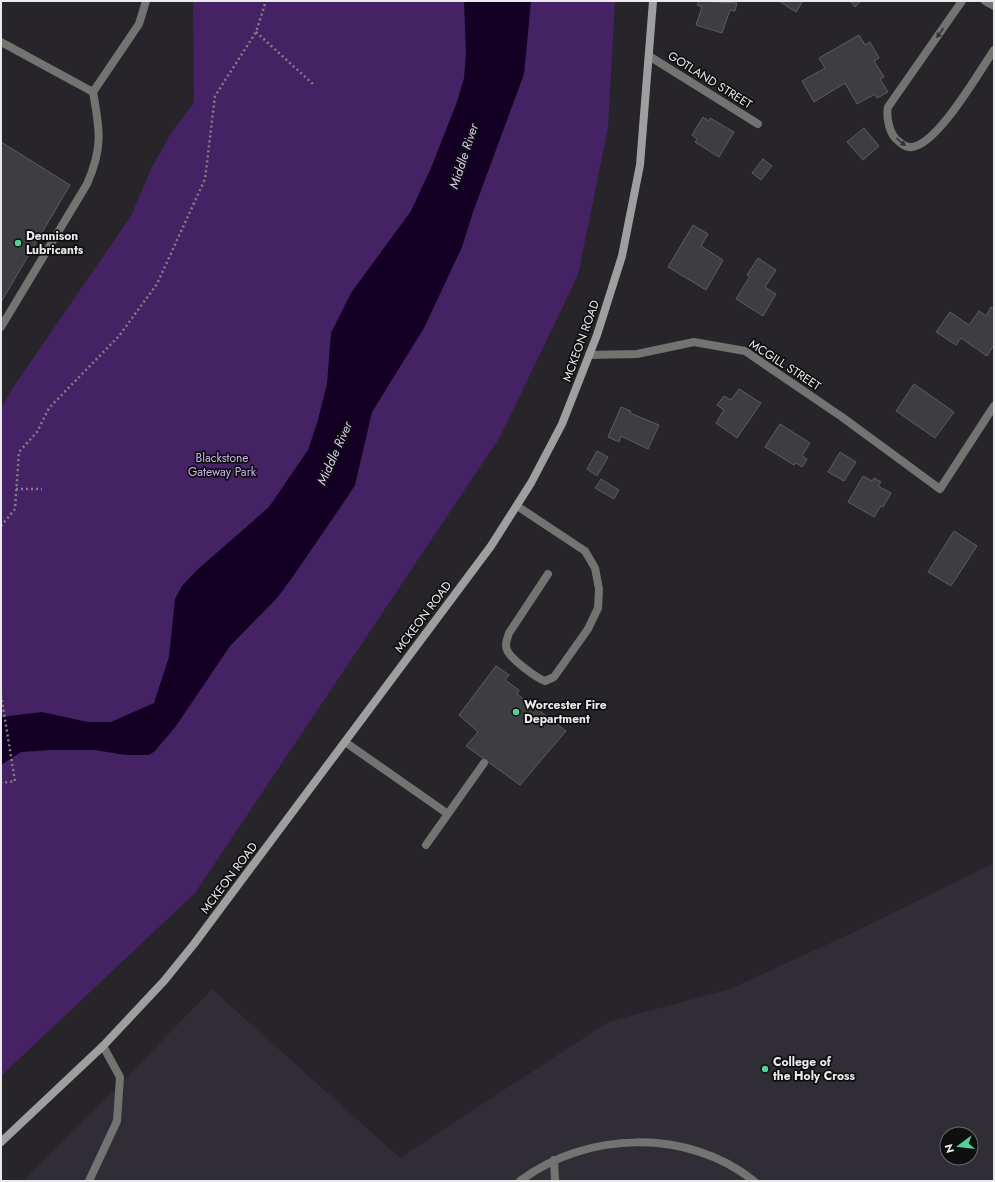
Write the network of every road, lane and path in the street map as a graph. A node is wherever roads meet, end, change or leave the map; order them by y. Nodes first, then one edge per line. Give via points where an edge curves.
1 (146, 1) edge
2 (266, 1) edge
3 (653, 1) edge
4 (962, 1) edge
5 (985, 1) edge
6 (994, 6) edge
7 (256, 32) junction
8 (1, 42) edge
9 (994, 50) edge
10 (649, 56) junction
11 (314, 85) dead end
12 (93, 92) junction
13 (758, 124) dead end
14 (1, 327) edge
15 (589, 355) junction
16 (994, 406) edge
17 (16, 489) junction
18 (42, 489) dead end
19 (517, 506) junction
20 (1, 526) edge
21 (548, 574) dead end
22 (1, 695) edge
23 (345, 742) junction
24 (484, 763) dead end
25 (1, 783) edge
26 (448, 814) junction
27 (426, 845) dead end
28 (103, 1046) junction
29 (1, 1142) edge
30 (554, 1160) junction
31 (89, 1181) edge
32 (520, 1181) edge
33 (555, 1181) edge
34 (754, 1181) edge

1 - 12 street via 139,24
2 - 7 path
3 - 10 main road, MCKEON ROAD
4 -> 9 street via 888,107 887,114 894,137 904,147 925,142 944,123
5 - 6 street
7 - 11 path
7 - 17 path via 215,96 205,179 157,284 119,336 49,408 37,432 19,452
8 - 12 street
10 - 13 street, GOTLAND STREET
10 - 15 main road, MCKEON ROAD via 640,165 622,256
12 - 14 street via 99,127 96,165
15 - 16 street, MCGILL STREET via 637,354 694,342 745,350 940,489
15 - 19 main road, MCKEON ROAD via 562,424
17 - 18 path
17 - 20 path via 15,509
19 - 21 street via 585,551 595,568 599,589 598,608 588,629 554,677 545,681 508,652 506,644 509,633
19 - 23 main road, MCKEON ROAD via 491,546
22 - 25 path via 15,782
23 - 26 street
23 - 28 main road, MCKEON ROAD via 194,944 164,981
24 - 26 street
26 - 27 street
28 - 29 main road, MCKEON ROAD
28 - 31 street via 120,1077 116,1121
30 - 32 street
30 - 33 street
30 - 34 street via 620,1143 658,1143 681,1146 714,1157

